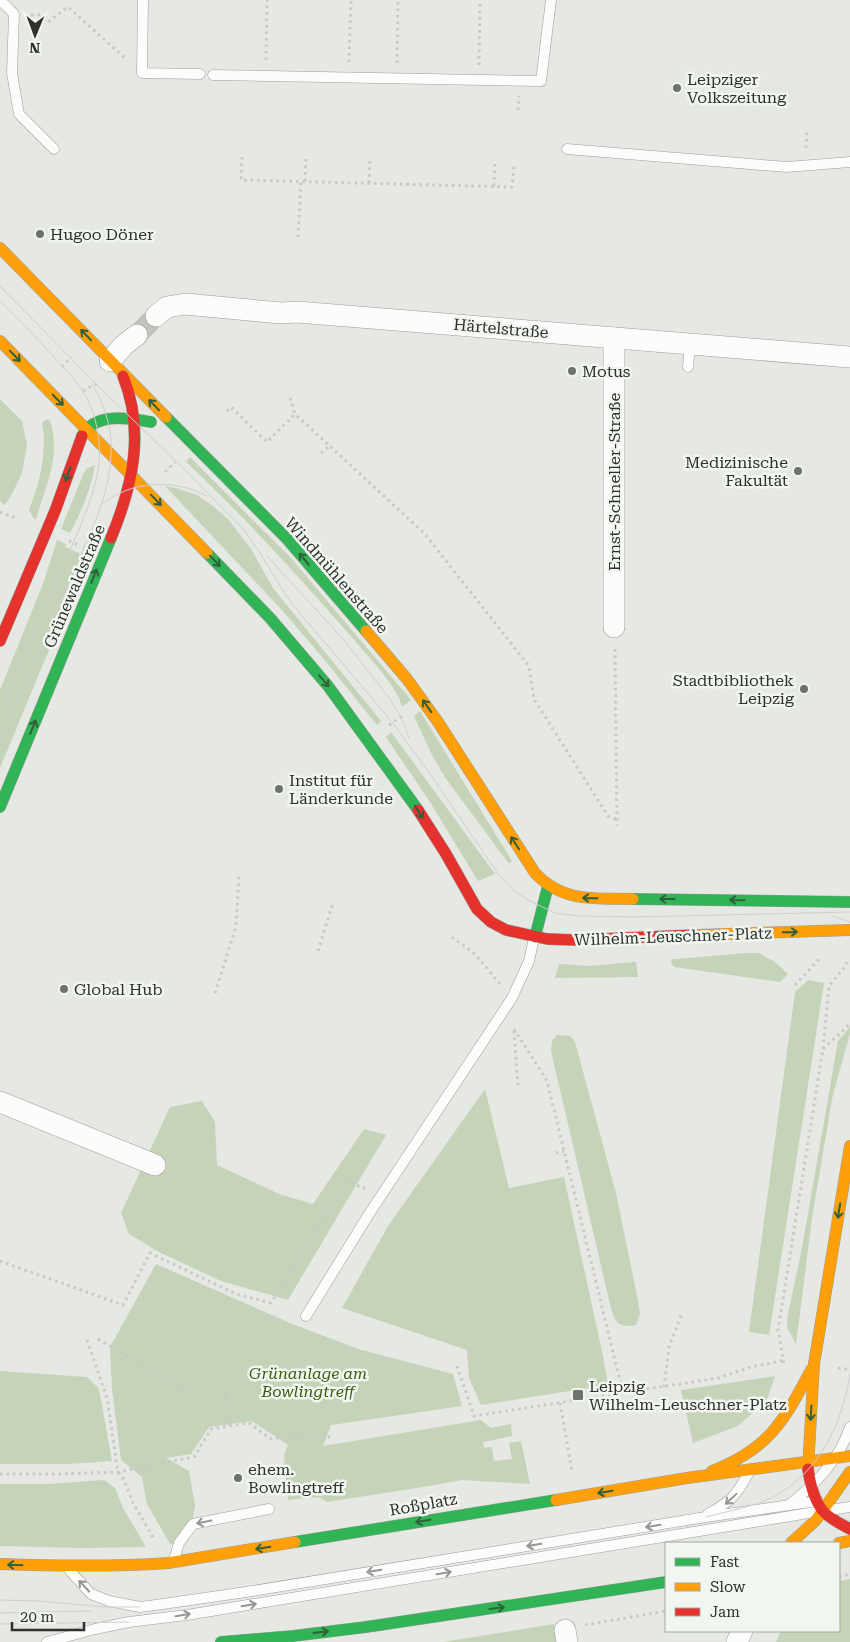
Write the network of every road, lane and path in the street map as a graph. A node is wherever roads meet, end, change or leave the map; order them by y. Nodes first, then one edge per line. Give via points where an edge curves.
1 (0, 0) edge
2 (143, 0) edge
3 (267, 0) edge
4 (350, 0) edge
5 (398, 0) edge
6 (480, 0) edge
7 (551, 0) edge
8 (43, 15) dead end
9 (142, 73) junction
10 (200, 74) dead end
11 (213, 75) dead end
12 (266, 76) junction
13 (348, 78) junction
14 (396, 78) junction
15 (479, 80) junction
16 (54, 149) dead end
17 (567, 149) dead end
18 (242, 157) dead end
19 (306, 158) dead end
20 (370, 159) dead end
21 (850, 162) edge
22 (495, 163) dead end
23 (514, 164) dead end
24 (303, 181) junction
25 (369, 183) junction
26 (494, 186) junction
27 (298, 236) dead end
28 (0, 248) edge
29 (156, 316) tunnel mouth
30 (137, 335) tunnel mouth
31 (614, 338) junction
32 (0, 341) edge
33 (690, 344) junction
34 (74, 354) dead end
35 (850, 357) edge
36 (116, 366) junction
37 (688, 367) dead end
38 (59, 370) dead end
39 (290, 398) dead end
40 (60, 402) junction
41 (227, 410) dead end
42 (295, 414) junction
43 (134, 420) junction
44 (86, 429) junction
45 (188, 439) junction
46 (330, 446) junction
47 (321, 453) dead end
48 (179, 458) dead end
49 (131, 474) junction
50 (161, 475) dead end
51 (0, 512) edge
52 (18, 519) dead end
53 (614, 626) joint
54 (0, 641) edge
55 (424, 701) junction
56 (368, 740) junction
57 (0, 807) edge
58 (617, 820) junction
59 (617, 826) dead end
60 (239, 876) dead end
61 (548, 886) junction
62 (639, 899) joint
63 (333, 904) dead end
64 (849, 907) edge
65 (850, 930) edge
66 (452, 937) dead end
67 (534, 937) junction
68 (318, 951) dead end
69 (827, 952) dead end
70 (847, 962) dead end
71 (795, 985) dead end
72 (504, 988) dead end
73 (215, 993) dead end
74 (513, 1023) dead end
75 (850, 1024) edge
76 (514, 1029) junction
77 (823, 1049) junction
78 (518, 1086) dead end
79 (0, 1102) edge
80 (850, 1146) edge
81 (564, 1151) junction
82 (556, 1153) dead end
83 (155, 1165) dead end
84 (382, 1195) junction
85 (0, 1261) edge
86 (682, 1313) dead end
87 (306, 1316) dead end
88 (98, 1339) dead end
89 (87, 1340) dead end
90 (785, 1360) junction
91 (814, 1364) junction
92 (457, 1366) dead end
93 (784, 1368) dead end
94 (664, 1387) junction
95 (225, 1391) dead end
96 (624, 1393) junction
97 (195, 1395) dead end
98 (560, 1403) junction
99 (229, 1425) junction
100 (850, 1427) edge
101 (330, 1437) dead end
102 (764, 1442) junction
103 (850, 1456) edge
104 (836, 1458) junction
105 (809, 1462) junction
106 (581, 1469) dead end
107 (750, 1470) junction
108 (118, 1472) junction
109 (850, 1472) edge
110 (0, 1474) edge
111 (687, 1478) junction
112 (811, 1487) junction
113 (788, 1505) junction
114 (821, 1506) junction
115 (850, 1507) edge
116 (269, 1509) dead end
117 (701, 1518) junction
118 (850, 1529) edge
119 (792, 1542) edge
120 (158, 1545) dead end
121 (552, 1555) junction
122 (173, 1562) junction
123 (0, 1564) edge
124 (66, 1567) junction
125 (665, 1582) edge
126 (665, 1611) edge
127 (566, 1636) edge
128 (48, 1642) edge
129 (221, 1642) edge

1 - 16 lane via 14,14 12,73 19,114
2 - 9 lane
3 - 12 path
4 - 13 path
5 - 14 path
6 - 15 path
7 - 15 lane via 541,81
8 - 9 path via 49,21 68,7
9 - 10 lane
11 - 12 lane
12 - 13 lane
13 - 14 lane
14 - 15 lane
17 - 21 lane via 787,167
18 - 24 path via 241,180
19 - 24 path
20 - 25 path
22 - 26 path
23 - 26 path via 512,187
24 - 25 path
24 - 27 path
25 - 26 path
36 -> 28 main road, Windmühlenstraße
29 - 31 street, Härtelstraße via 167,307 185,304
30 - 36 street via 124,345
31 - 33 street, Härtelstraße
31 - 53 street, Ernst-Schneller-Straße
32 -> 40 main road
33 - 35 street, Härtelstraße
33 - 37 lane
34 - 38 path
36 - 40 path via 93,386
36 - 43 main road, Grünewaldstraße via 130,395
45 -> 36 main road, Windmühlenstraße
39 - 42 path
40 - 44 main road
41 - 42 path via 231,407 267,442
42 - 46 path
43 - 44 main road via 103,421
43 - 45 main road via 158,423
43 - 49 main road, Grünewaldstraße
44 - 49 main road
44 -> 54 main road
55 -> 45 main road, Windmühlenstraße via 287,539
46 - 47 path
46 - 58 path via 424,533 529,666 534,699 608,816
48 - 50 path
49 -> 56 main road via 270,618 328,686
57 -> 49 main road, Grünewaldstraße via 119,519
51 - 52 path
53 - 58 path
55 - 56 path
61 -> 55 main road, Windmühlenstraße via 535,873
56 -> 67 main road, Wilhelm-Leuschner-Platz via 423,818 477,909 499,926
58 - 59 path
60 - 73 path via 236,927
62 -> 61 main road, Windmühlenstraße via 575,897
61 - 67 main road
64 -> 62 main road, Wilhelm-Leuschner-Platz via 832,902
63 - 68 path
67 -> 65 main road, Wilhelm-Leuschner-Platz via 597,940
66 - 72 path via 475,954
67 - 84 lane via 512,998
69 - 71 path
70 - 77 path via 829,986
74 - 76 path
75 - 77 path
76 - 78 path
76 - 81 path via 547,1081
77 - 90 path via 778,1330
79 - 83 street
80 -> 91 main road
81 - 82 path
81 - 96 path
84 - 85 path via 346,1182 271,1303 236,1294 150,1253 123,1305
84 - 87 lane
86 - 94 path via 668,1347
88 - 97 path
89 - 108 path via 106,1398
90 - 93 path
90 - 94 path via 718,1378
91 - 102 main road via 778,1426
91 -> 105 main road
92 - 98 path via 474,1416
94 - 96 path
95 - 99 path
96 - 98 path
98 - 106 path via 571,1471
99 - 101 path via 248,1423 270,1440 298,1435
99 - 108 path via 211,1429 194,1457
100 - 104 lane
102 - 107 lane
102 - 111 main road via 738,1462
103 - 104 main road, Roßplatz
104 - 105 main road, Roßplatz
104 - 112 lane
105 - 107 main road, Roßplatz
105 - 112 main road
107 - 111 main road, Roßplatz
107 -> 117 lane via 738,1492 723,1506
108 - 110 path
108 - 120 path
109 - 114 main road via 836,1498
111 -> 122 main road, Roßplatz
112 - 113 lane
112 - 114 main road
113 - 114 lane
113 - 117 lane
113 - 121 lane via 758,1519 735,1525
114 - 115 lane
114 - 118 main road via 834,1520
114 - 119 main road via 816,1520
114 - 121 lane
116 -> 122 lane via 193,1524 179,1543
117 -> 124 lane via 140,1607 91,1594
128 -> 121 lane via 129,1622
122 - 124 main road, Roßplatz
124 -> 123 main road, Roßplatz
129 -> 125 main road via 380,1625
126 - 127 path

